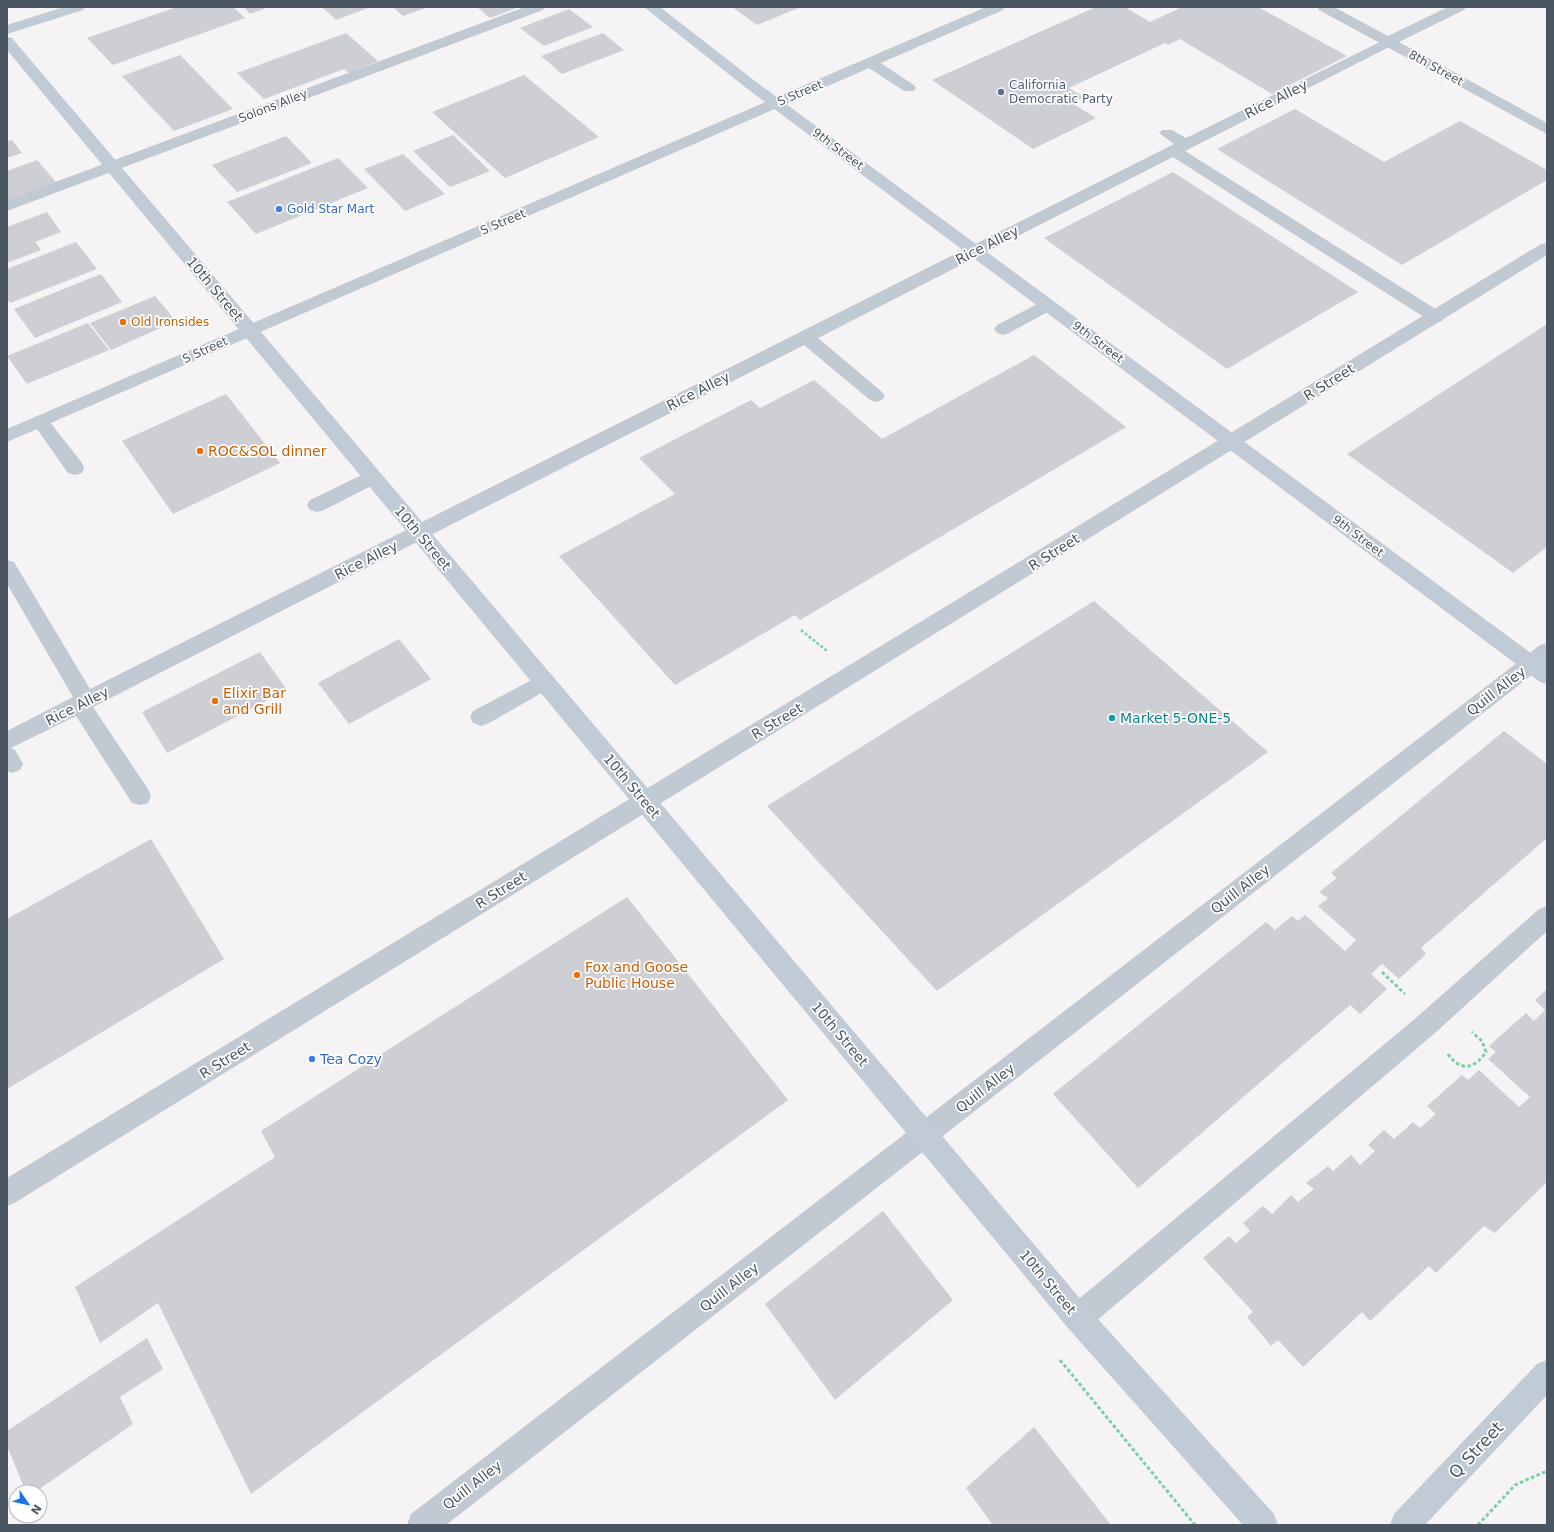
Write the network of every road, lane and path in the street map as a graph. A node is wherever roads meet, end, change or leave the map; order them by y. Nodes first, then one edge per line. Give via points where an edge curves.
1 (78, 7) edge
2 (538, 7) edge
3 (651, 7) edge
4 (1324, 7) edge
5 (1458, 7) edge
6 (992, 8) edge
7 (7, 30) edge
8 (7, 41) edge
9 (1388, 42) junction
10 (871, 63) junction
11 (909, 88) dead end
12 (776, 104) junction
13 (1547, 129) edge
14 (1167, 133) dead end
15 (1180, 148) junction
16 (113, 166) junction
17 (7, 206) edge
18 (1547, 248) edge
19 (975, 251) junction
20 (1047, 305) junction
21 (1436, 317) junction
22 (1003, 328) dead end
23 (250, 331) junction
24 (805, 337) junction
25 (876, 396) dead end
26 (40, 422) junction
27 (7, 436) edge
28 (1232, 442) junction
29 (75, 468) dead end
30 (372, 477) junction
31 (317, 505) dead end
32 (419, 533) junction
33 (7, 567) edge
34 (1542, 664) edge
35 (545, 681) junction
36 (83, 703) junction
37 (481, 716) dead end
38 (7, 741) edge
39 (140, 796) dead end
40 (645, 802) junction
41 (1547, 916) edge
42 (925, 1135) junction
43 (7, 1193) edge
44 (1078, 1318) junction
45 (1547, 1374) edge
46 (1547, 1472) edge
47 (422, 1525) edge
48 (1263, 1525) edge
49 (1406, 1525) edge
50 (1478, 1525) edge

1 - 7 street
2 - 16 street, Solons Alley
3 - 12 street, 9th Street
4 - 9 street, 8th Street
5 - 9 street, Rice Alley
6 - 10 street, S Street
8 - 16 street, 10th Street
9 - 13 street, 8th Street
9 - 15 street, Rice Alley via 1241,110
10 - 11 street
10 - 12 street, S Street
12 - 19 street, 9th Street
12 - 23 street, S Street
14 - 15 street
15 - 19 street, Rice Alley
15 - 21 street
16 - 17 street, Solons Alley
16 - 23 street, 10th Street
18 - 21 street, R Street
19 - 20 street, 9th Street
19 - 24 street, Rice Alley
20 - 22 street
20 - 28 street, 9th Street
21 - 28 street, R Street
23 - 26 street, S Street
23 - 30 street, 10th Street
24 - 25 street
24 - 32 street, Rice Alley
26 - 27 street, S Street
26 - 29 street
28 - 34 street, 9th Street
28 - 40 street, R Street
30 - 31 street
30 - 32 street, 10th Street
32 - 35 street, 10th Street
32 - 36 street, Rice Alley
33 - 36 street
34 - 42 street, Quill Alley
35 - 37 street
35 - 40 street, 10th Street
36 - 38 street, Rice Alley
36 - 39 street
40 - 42 street, 10th Street
40 - 43 street, R Street
41 - 44 street via 1426,1026
42 - 44 street, 10th Street
42 - 47 street, Quill Alley
44 - 48 street, 10th Street
45 - 49 street, Q Street
46 - 50 path via 1515,1485

